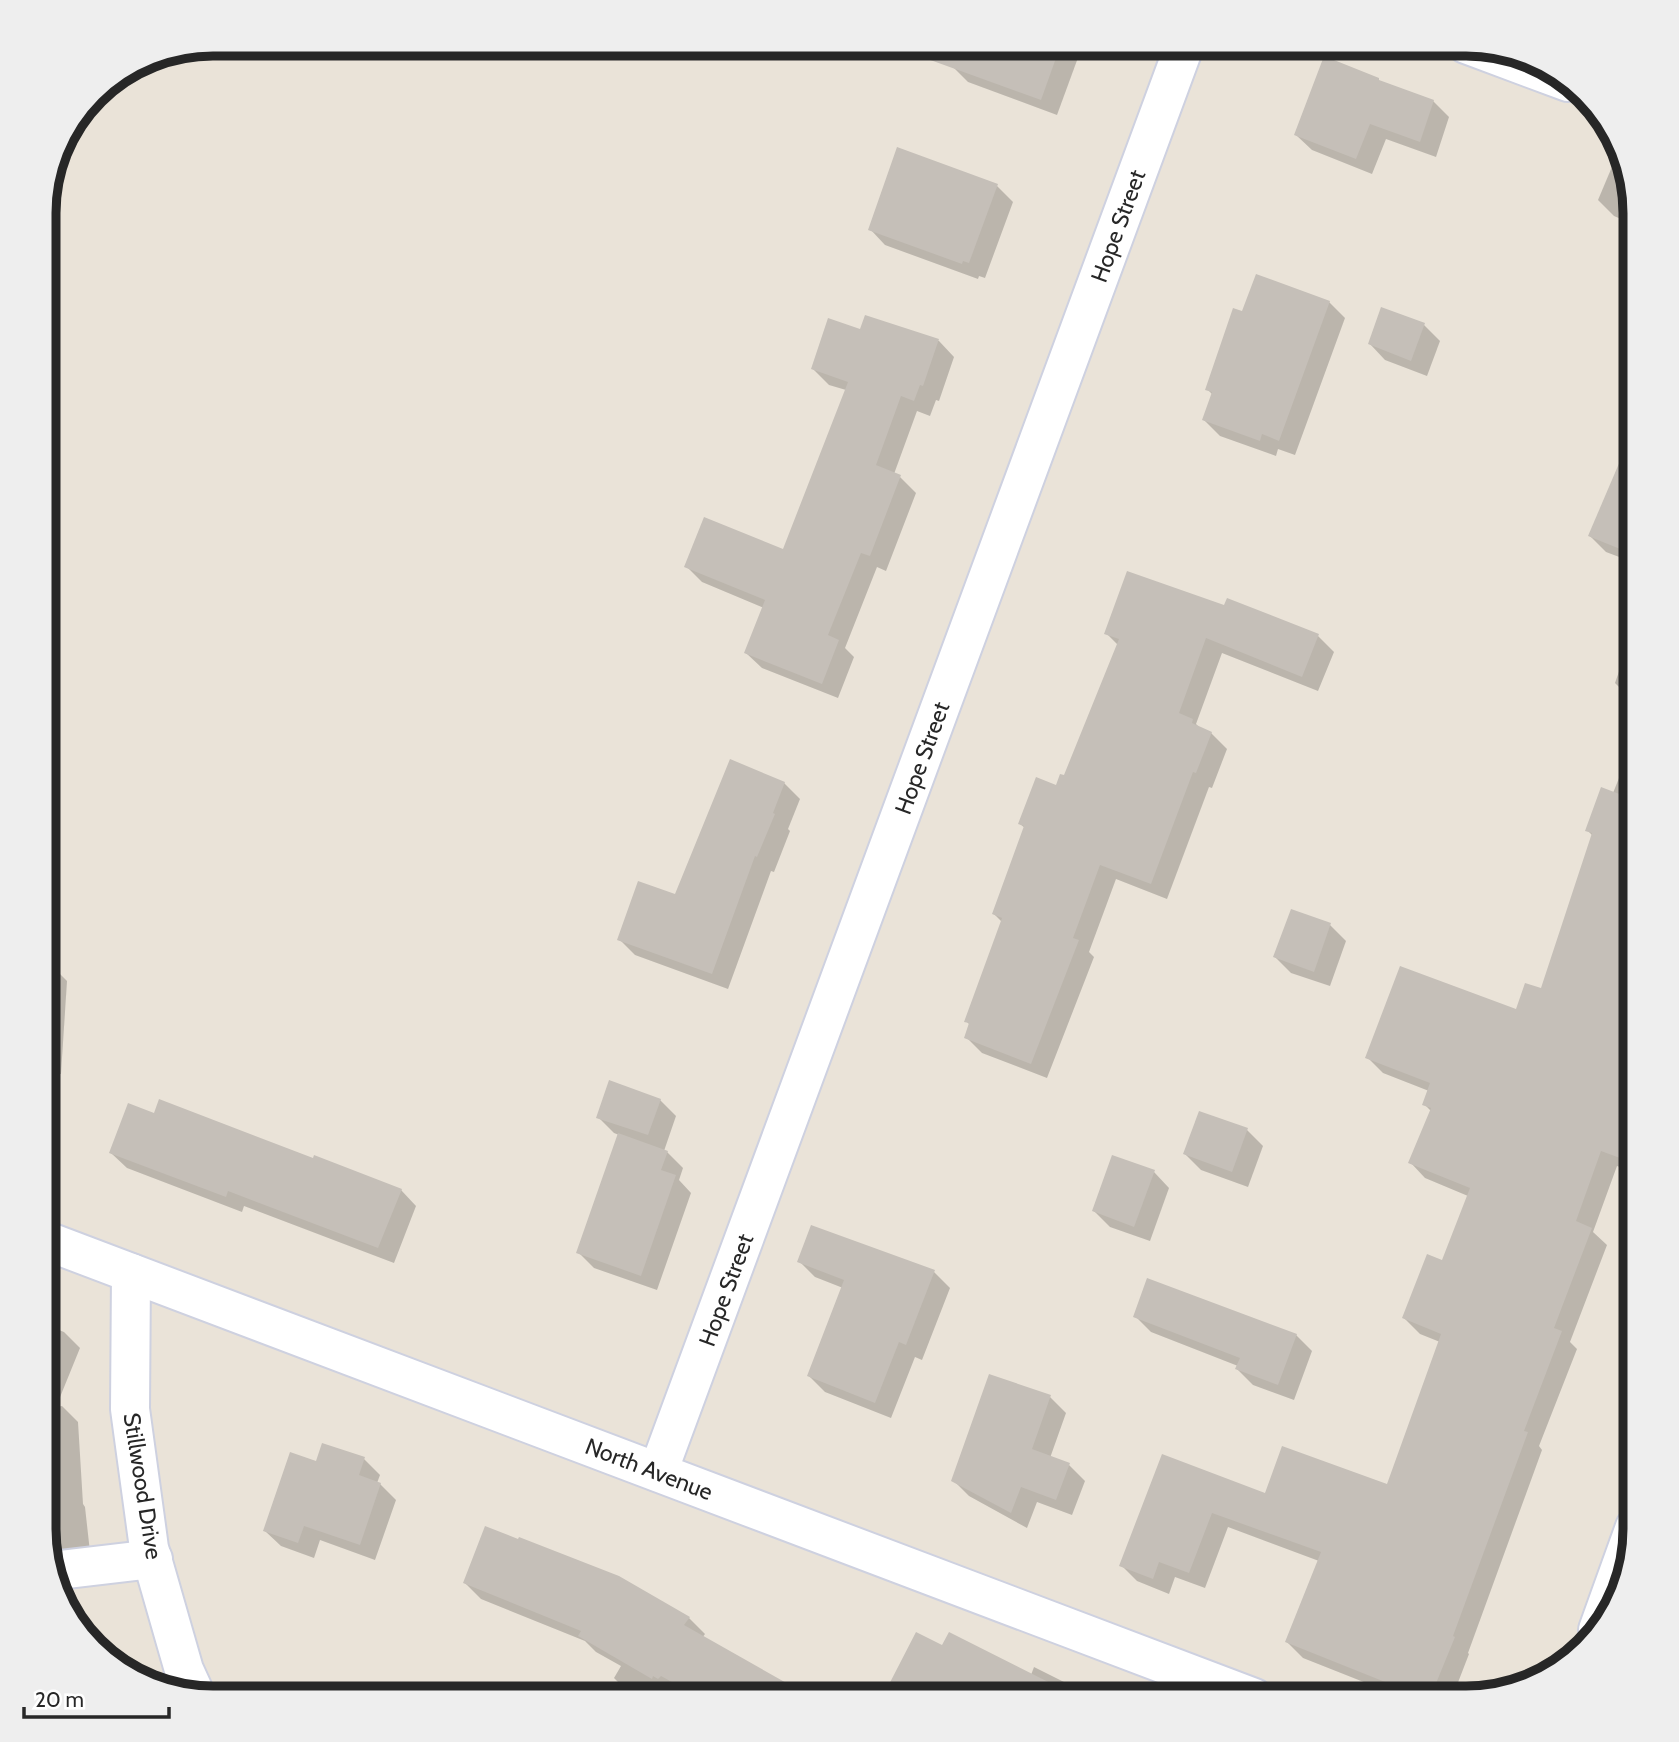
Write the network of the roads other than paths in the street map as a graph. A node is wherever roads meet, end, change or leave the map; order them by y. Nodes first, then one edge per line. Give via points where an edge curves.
1 (1181, 56) edge
2 (56, 1245) edge
3 (131, 1273) junction
4 (658, 1472) junction
5 (153, 1559) junction
6 (62, 1571) edge
7 (191, 1684) edge
8 (1222, 1686) edge

1 - 4 street, Hope Street
2 - 3 street, North Avenue
3 - 4 street, North Avenue
3 - 5 street, Stillwood Drive via 130,1409
4 - 8 street, North Avenue
5 - 6 street
5 - 7 street, Stillwood Drive

